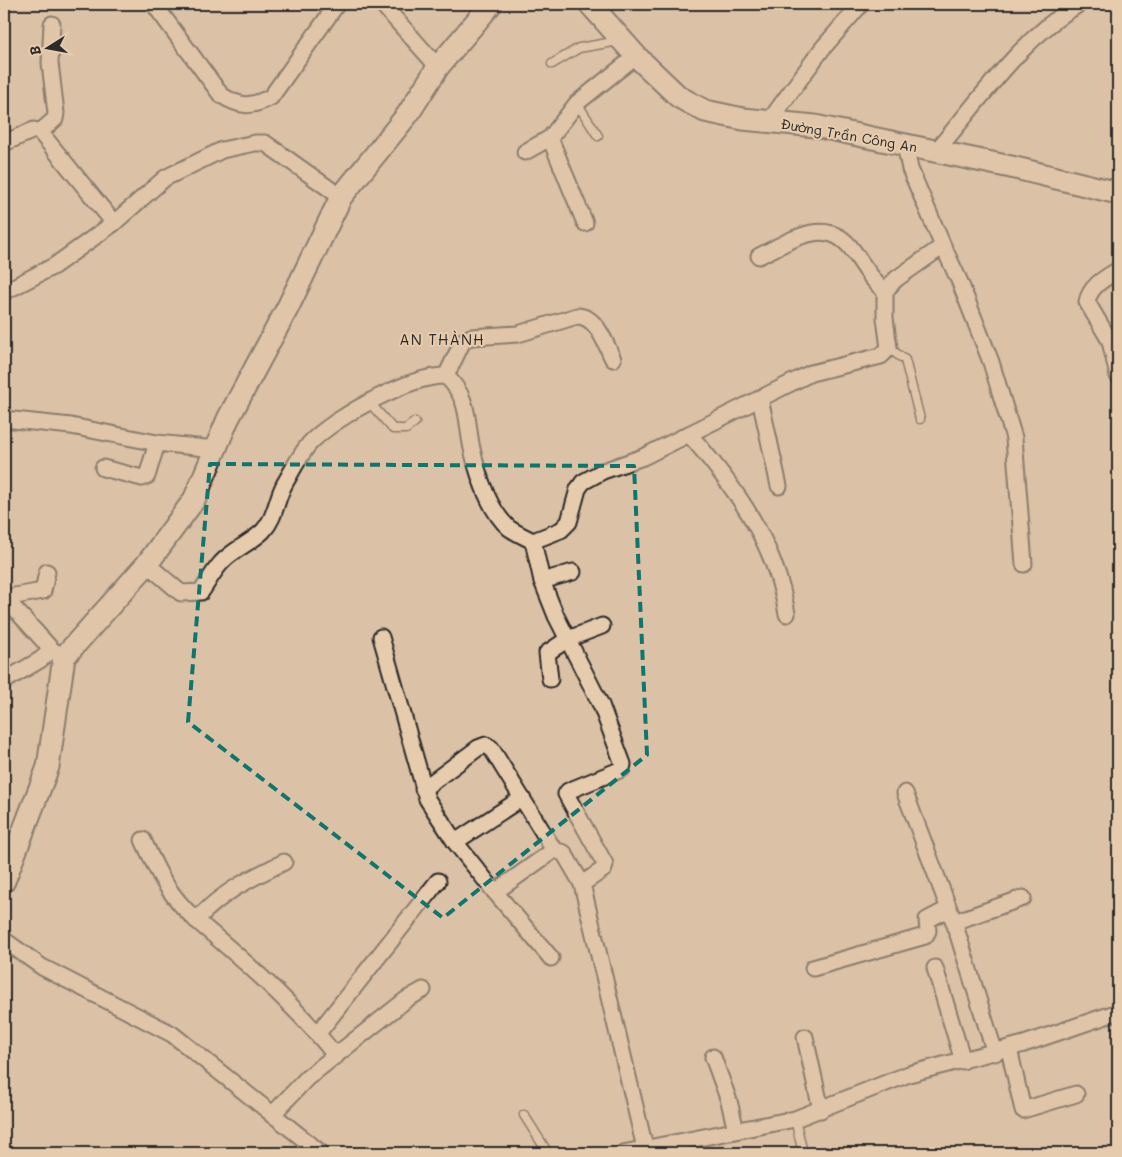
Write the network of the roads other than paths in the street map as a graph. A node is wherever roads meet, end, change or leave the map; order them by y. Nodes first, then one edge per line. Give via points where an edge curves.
1 (154, 4) edge
2 (338, 4) edge
3 (382, 4) edge
4 (491, 4) edge
5 (590, 4) edge
6 (861, 4) edge
7 (1079, 4) edge
8 (52, 24) dead end
9 (629, 48) junction
10 (552, 64) dead end
11 (438, 67) junction
12 (577, 103) junction
13 (770, 120) junction
14 (40, 132) junction
15 (598, 136) dead end
16 (550, 138) junction
17 (4, 142) edge
18 (905, 145) junction
19 (937, 150) junction
20 (524, 152) dead end
21 (1118, 193) edge
22 (341, 197) junction
23 (114, 223) junction
24 (585, 223) dead end
25 (943, 246) junction
26 (759, 256) dead end
27 (1118, 270) edge
28 (885, 291) junction
29 (4, 292) edge
30 (890, 348) junction
31 (613, 359) dead end
32 (446, 376) junction
33 (1118, 376) edge
34 (760, 399) junction
35 (369, 402) junction
36 (4, 419) edge
37 (920, 419) dead end
38 (415, 422) dead end
39 (689, 434) junction
40 (157, 443) junction
41 (216, 449) junction
42 (103, 468) dead end
43 (779, 486) dead end
44 (533, 541) junction
45 (147, 564) junction
46 (1024, 564) dead end
47 (47, 572) dead end
48 (572, 572) dead end
49 (542, 582) junction
50 (5, 598) edge
51 (787, 614) dead end
52 (602, 626) dead end
53 (381, 638) dead end
54 (568, 639) junction
55 (58, 653) junction
56 (550, 679) dead end
57 (4, 681) edge
58 (423, 789) junction
59 (904, 793) dead end
60 (522, 798) junction
61 (144, 840) dead end
62 (455, 842) junction
63 (554, 850) junction
64 (284, 862) dead end
65 (4, 881) edge
66 (438, 881) dead end
67 (582, 884) junction
68 (495, 892) junction
69 (1023, 898) dead end
70 (951, 915) junction
71 (196, 920) junction
72 (4, 940) edge
73 (551, 958) dead end
74 (813, 968) dead end
75 (935, 968) dead end
76 (423, 990) dead end
77 (1118, 1012) edge
78 (318, 1033) junction
79 (805, 1037) dead end
80 (1002, 1051) junction
81 (336, 1056) junction
82 (713, 1057) dead end
83 (963, 1061) junction
84 (1076, 1094) dead end
85 (821, 1110) junction
86 (524, 1114) dead end
87 (272, 1115) junction
88 (795, 1120) junction
89 (736, 1131) junction
90 (644, 1148) junction
91 (320, 1153) edge
92 (548, 1153) edge
93 (623, 1153) edge
94 (803, 1153) edge

1 - 2 street via 220,95 231,102 255,105 271,97
3 - 11 street
4 - 11 street
5 - 9 street, Đường Trần Công An
6 - 13 street via 822,49
7 - 19 street via 1060,15 1011,62
8 - 14 street via 50,63 56,113
9 - 10 lane via 579,48
9 - 12 street
9 - 13 street, Đường Trần Công An via 680,98 705,112
11 - 22 street via 408,114
12 - 15 lane
12 - 16 street
13 - 18 street, Đường Trần Công An
14 - 17 street via 34,130
14 - 23 street
16 - 20 street
16 - 24 street
18 - 19 street, Đường Trần Công An
18 - 25 street via 910,169
19 - 21 street, Đường Trần Công An
22 - 23 street via 272,148 255,143 222,150 165,178
22 - 41 street via 288,307 228,419
23 - 29 street via 54,266
25 - 28 street via 896,279
25 - 46 street via 991,362 1014,438
26 - 28 street via 800,236 830,232 842,238 874,282
27 - 33 street via 1101,281 1089,294 1087,302 1110,341
28 - 30 street
30 - 34 street via 881,356 810,373
30 - 37 lane via 905,360
31 - 32 street via 592,320 577,316 518,334 471,336 463,342
32 - 35 street via 436,376 397,389
32 - 44 street via 464,399 473,454 490,501 509,528
34 - 39 street
34 - 43 street
35 - 38 lane via 393,429 406,429
35 - 45 street via 340,419 309,444 284,485 276,511 263,531 221,563 202,592 181,593
36 - 40 street via 71,426
39 - 44 street via 583,482 569,522 561,530
39 - 51 street via 746,506 783,587
40 - 41 street
40 - 42 street via 147,476 142,478
41 - 45 street via 194,500
44 - 49 street
45 - 55 street
47 - 50 street via 43,591
48 - 49 street
49 - 54 street
50 - 55 street
52 - 54 street
53 - 58 street
54 - 56 street via 546,653
54 - 67 street via 601,705 624,766 566,794 605,864
55 - 57 street
55 - 65 street via 48,767
58 - 60 street via 486,745 492,748
58 - 62 street
59 - 70 street
60 - 62 street
60 - 63 street
61 - 71 street via 158,874 174,900
62 - 68 street
63 - 67 street via 564,853
63 - 68 street
64 - 71 street via 234,888
66 - 78 street
67 - 90 street
68 - 73 street
69 - 70 street
70 - 74 street via 928,920 925,936
70 - 80 street
71 - 78 street via 262,976
72 - 87 street via 42,967 172,1034
75 - 83 street
76 - 81 street
77 - 80 street
78 - 81 street
79 - 85 street
80 - 83 street
80 - 84 street via 1024,1110
81 - 87 street via 307,1078
82 - 89 street
83 - 85 street via 909,1074
85 - 88 street
86 - 92 lane
87 - 91 street
88 - 89 street
88 - 94 lane
89 - 90 street
90 - 93 street

